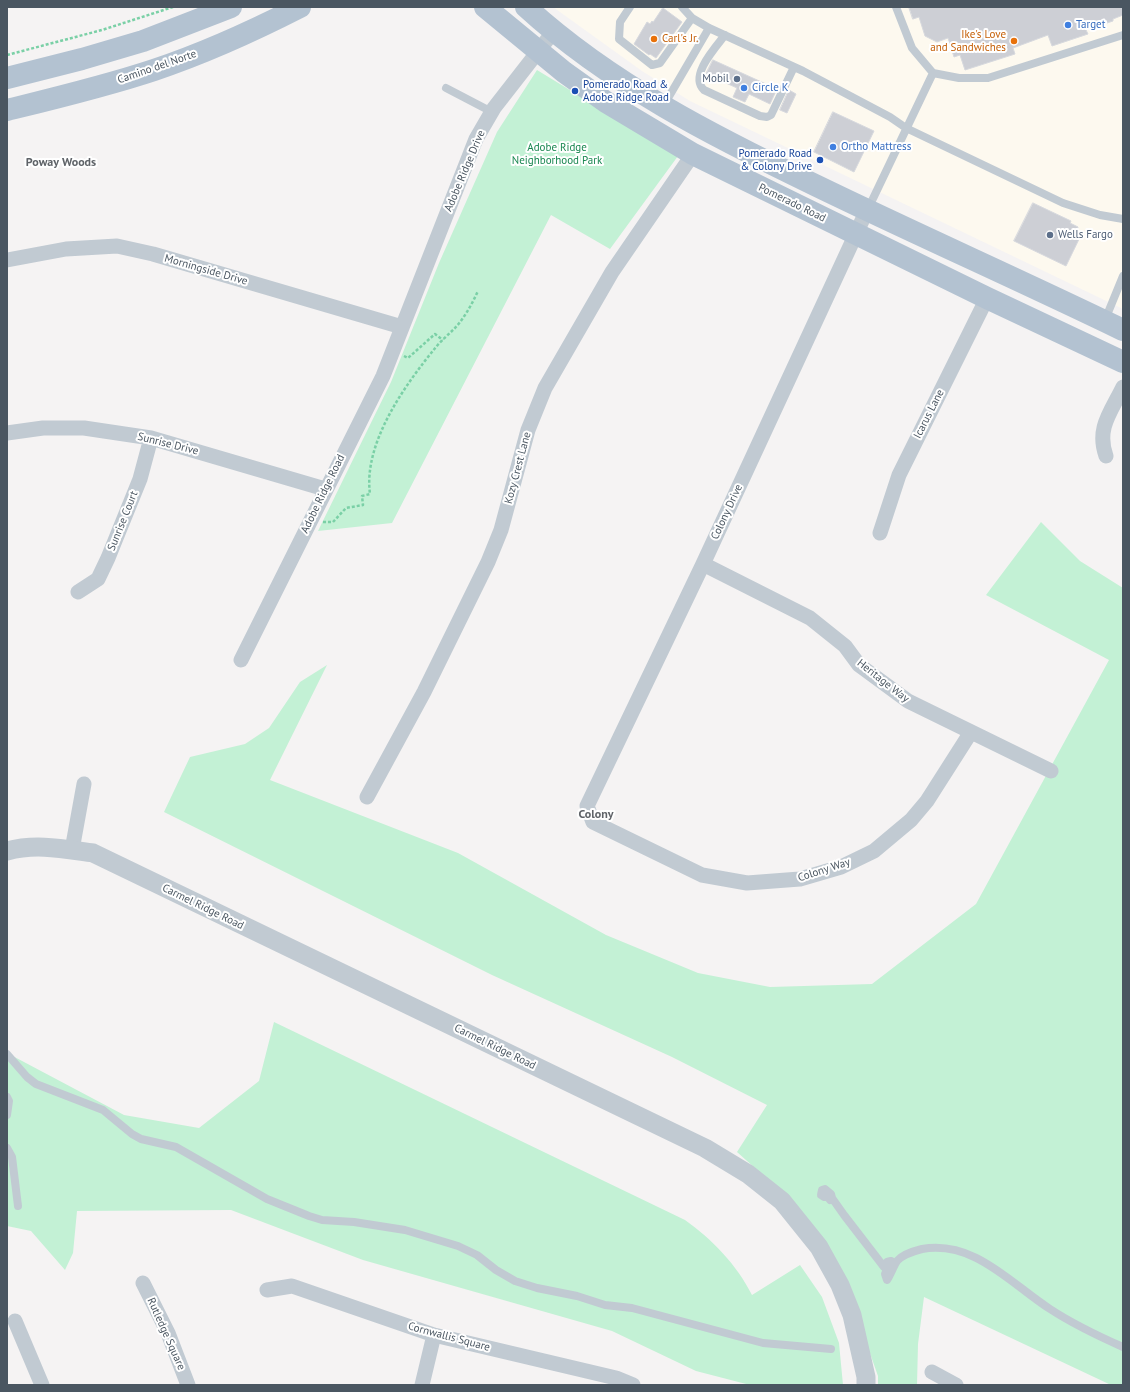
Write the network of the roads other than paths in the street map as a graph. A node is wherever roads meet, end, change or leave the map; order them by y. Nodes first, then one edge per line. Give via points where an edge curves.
1 (231, 7) edge
2 (300, 7) edge
3 (485, 7) edge
4 (526, 7) edge
5 (630, 7) edge
6 (682, 7) edge
7 (896, 7) edge
8 (692, 18) junction
9 (709, 28) junction
10 (554, 31) junction
11 (725, 35) junction
12 (1123, 35) edge
13 (538, 51) junction
14 (794, 67) junction
15 (933, 72) junction
16 (7, 78) edge
17 (446, 88) dead end
18 (663, 105) junction
19 (7, 110) edge
20 (492, 112) junction
21 (906, 128) junction
22 (693, 154) junction
23 (867, 210) junction
24 (1123, 219) edge
25 (856, 234) junction
26 (7, 260) edge
27 (1123, 276) edge
28 (987, 298) junction
29 (1114, 326) edge
30 (402, 327) junction
31 (1123, 362) edge
32 (1123, 387) edge
33 (7, 433) edge
34 (151, 438) junction
35 (1106, 456) dead end
36 (325, 489) junction
37 (880, 533) dead end
38 (703, 564) junction
39 (78, 592) dead end
40 (241, 660) dead end
41 (971, 732) junction
42 (1051, 771) dead end
43 (84, 784) dead end
44 (367, 797) dead end
45 (589, 813) joint
46 (72, 850) junction
47 (7, 851) edge
48 (7, 1054) edge
49 (7, 1096) edge
50 (7, 1115) edge
51 (7, 1148) edge
52 (830, 1200) dead end
53 (18, 1206) dead end
54 (143, 1283) dead end
55 (267, 1290) dead end
56 (15, 1321) dead end
57 (434, 1335) junction
58 (1123, 1347) edge
59 (831, 1349) dead end
60 (932, 1372) dead end
61 (42, 1385) edge
62 (188, 1385) edge
63 (422, 1385) edge
64 (633, 1385) edge
65 (866, 1385) edge
66 (956, 1385) edge

1 - 16 main road via 143,41 82,60
2 - 19 main road, Camino del Norte via 248,33 155,70
3 - 13 main road, Pomerado Road
4 - 10 main road
5 - 8 lane via 620,22 619,39 652,65 660,63
6 - 8 lane
7 - 15 lane via 912,48
8 - 9 lane
9 - 11 lane
9 - 18 lane
10 - 13 street, Adobe Ridge Drive
10 - 18 main road via 596,62
11 - 14 lane
11 - 14 lane via 710,55 698,80 699,85 704,90 760,116 771,115
12 - 15 lane via 988,78 959,78
13 - 20 street, Adobe Ridge Drive
13 - 22 main road, Pomerado Road via 606,102
14 - 21 lane via 890,117
15 - 21 lane
17 - 20 lane
18 - 23 main road via 711,133
20 - 30 street, Adobe Ridge Drive via 476,139
21 - 23 lane
21 - 24 lane via 1063,203 1100,215
22 - 25 main road, Pomerado Road
22 - 44 street, Kozy Crest Lane via 612,272 544,388 528,430 501,530 488,562 424,692
23 - 25 street, Colony Drive
23 - 29 main road
25 - 28 main road, Pomerado Road
25 - 38 street, Colony Drive
26 - 30 street, Morningside Drive via 66,248 117,246
27 - 29 lane
28 - 31 main road, Pomerado Road
28 - 37 street, Icarus Lane via 899,475
30 - 36 street, Adobe Ridge Road via 382,376
32 - 35 street via 1103,428 1101,443
33 - 34 street, Sunrise Drive via 43,428 84,428
34 - 36 street, Sunrise Drive
34 - 39 street, Sunrise Court via 140,479 108,558 98,579
36 - 40 street, Adobe Ridge Road
38 - 41 street, Heritage Way via 810,618 845,646 859,665 908,702
38 - 45 street, Colony Drive via 587,806
41 - 42 street, Heritage Way
41 - 45 street, Colony Way via 927,801 911,820 874,851 841,867 800,880 747,883 702,875 593,822
43 - 46 street
46 - 47 street, Carmel Ridge Road via 51,846
46 - 65 street, Carmel Ridge Road via 100,857 705,1148 748,1174 782,1201 819,1247 840,1285 852,1315
48 - 59 lane via 36,1084 103,1110 132,1134 176,1147 276,1204 322,1220 405,1230 458,1246 477,1255 515,1281 537,1288 605,1305 632,1308 762,1343
49 - 50 lane
51 - 53 lane via 14,1166
52 - 58 lane via 825,1193 824,1197 821,1195 822,1190 825,1189 831,1194 884,1267 891,1261 885,1274 887,1280 898,1260 908,1254 934,1247 960,1250 1003,1275 1051,1310
54 - 62 street, Rutledge Square via 168,1333
55 - 57 street, Cornwallis Square via 292,1286
56 - 61 street
57 - 63 street
57 - 64 street, Cornwallis Square via 616,1378
60 - 66 street

